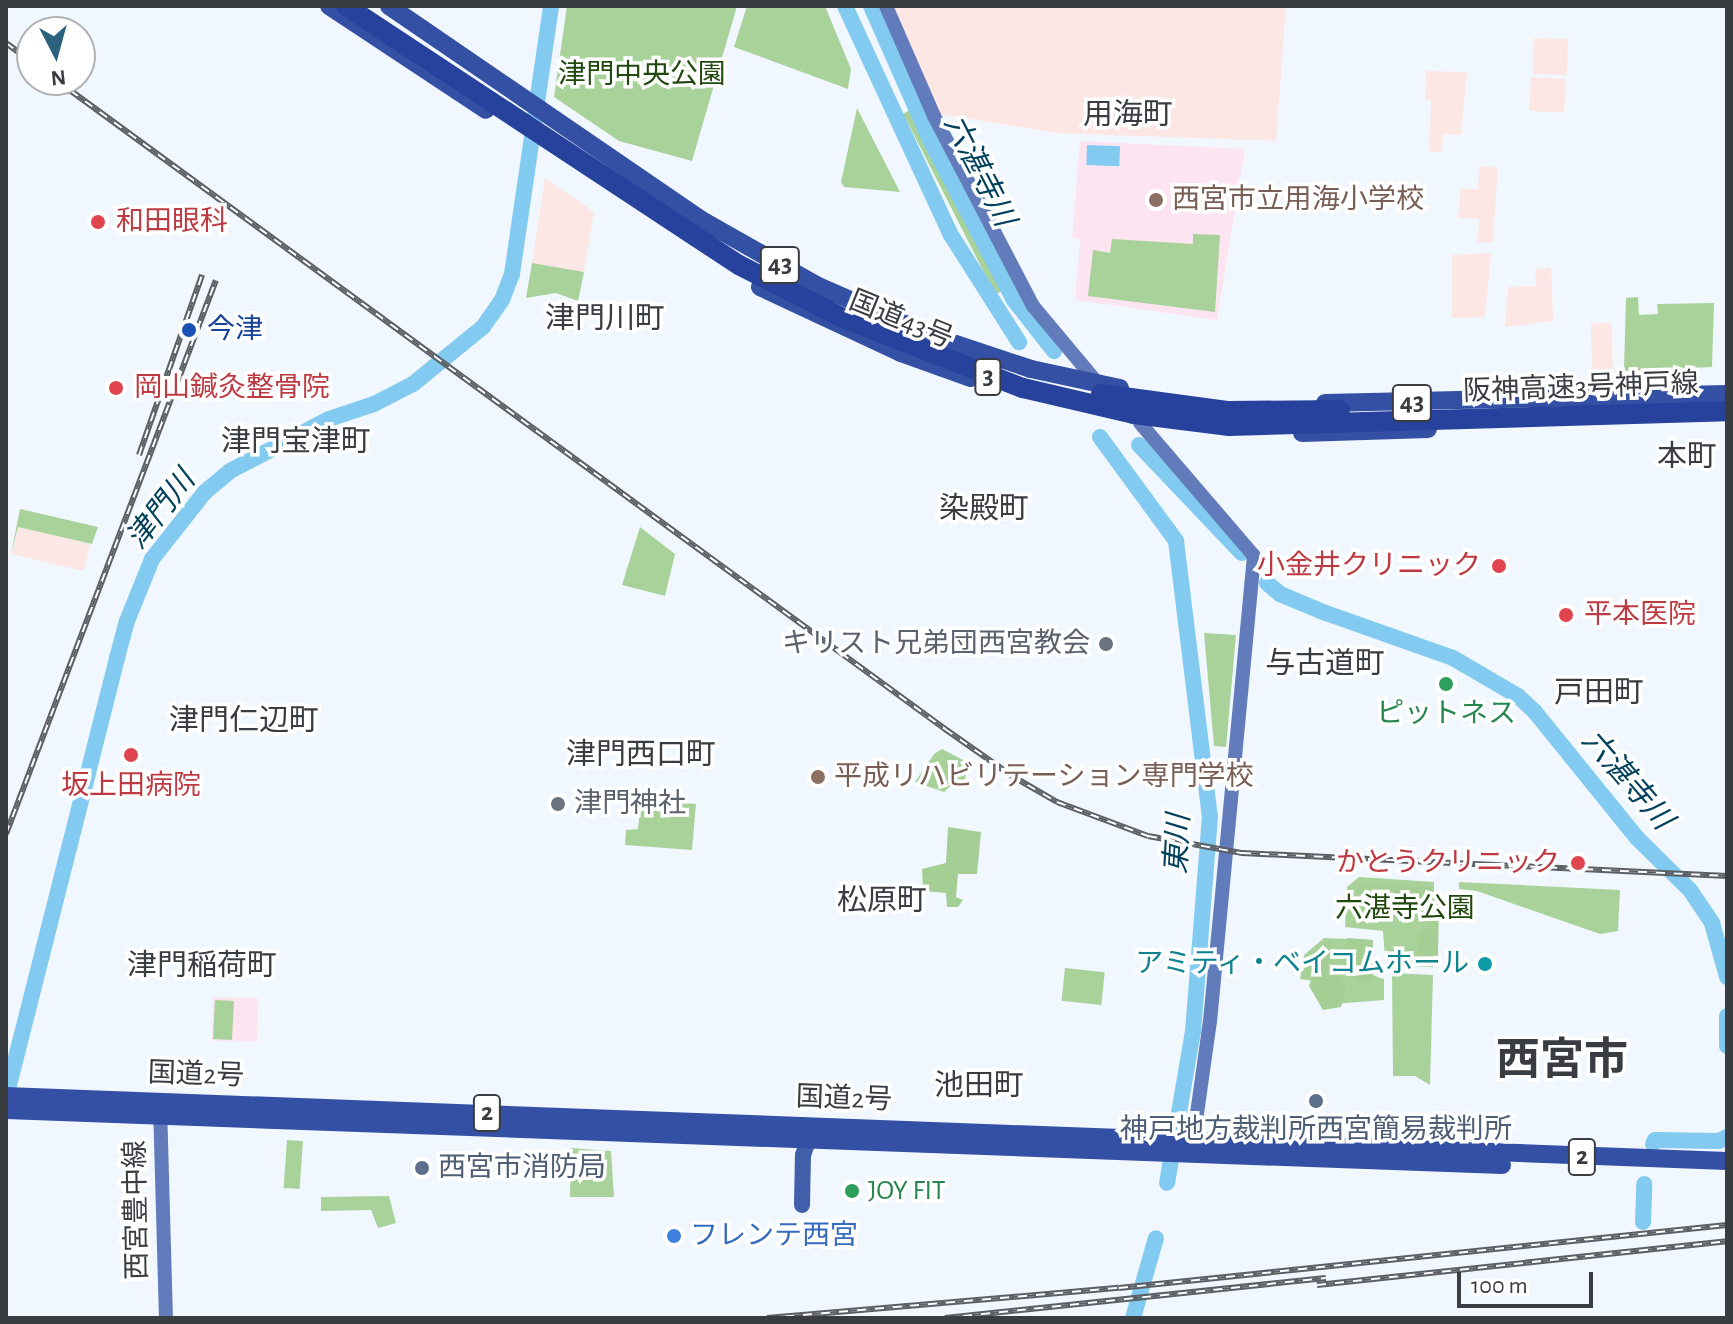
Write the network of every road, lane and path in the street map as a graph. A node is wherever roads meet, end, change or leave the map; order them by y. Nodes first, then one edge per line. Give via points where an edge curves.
1 (329, 6) edge
2 (346, 6) edge
3 (368, 6) edge
4 (389, 6) edge
5 (886, 6) edge
6 (1099, 386) junction
7 (1727, 396) edge
8 (1727, 411) edge
9 (1727, 420) edge
10 (1140, 423) junction
11 (9, 1103) edge
12 (160, 1108) junction
13 (811, 1133) junction
14 (1180, 1148) junction
15 (1727, 1161) edge
16 (1727, 1172) edge
17 (806, 1205) dead end
18 (166, 1318) edge

1 - 10 highway, 国道43号 / 43 via 741,277 812,314 978,381
2 - 8 highway, 阪神高速3号神戸線 / 3 via 739,265 857,324 1023,388 1134,414 1229,426
3 - 7 highway, 阪神高速3号神戸線 / 3 via 758,260 850,308 1026,376 1082,391 1229,411
4 - 6 highway, 国道43号 / 43 via 700,219 816,285 902,325
5 - 6 main road via 958,165 1033,306
6 - 7 highway, 国道43号 / 43 via 1267,403
9 - 10 highway, 国道43号 / 43 via 1280,434
10 - 14 main road via 1254,556 1210,1021
11 - 12 highway, 国道2号 / 2
12 - 13 highway, 国道2号 / 2
12 - 18 main road, 西宮豊中線
13 - 14 highway, 国道2号 / 2
13 - 17 main road
14 - 15 highway, 国道2号 / 2
14 - 16 highway, 国道2号 / 2

